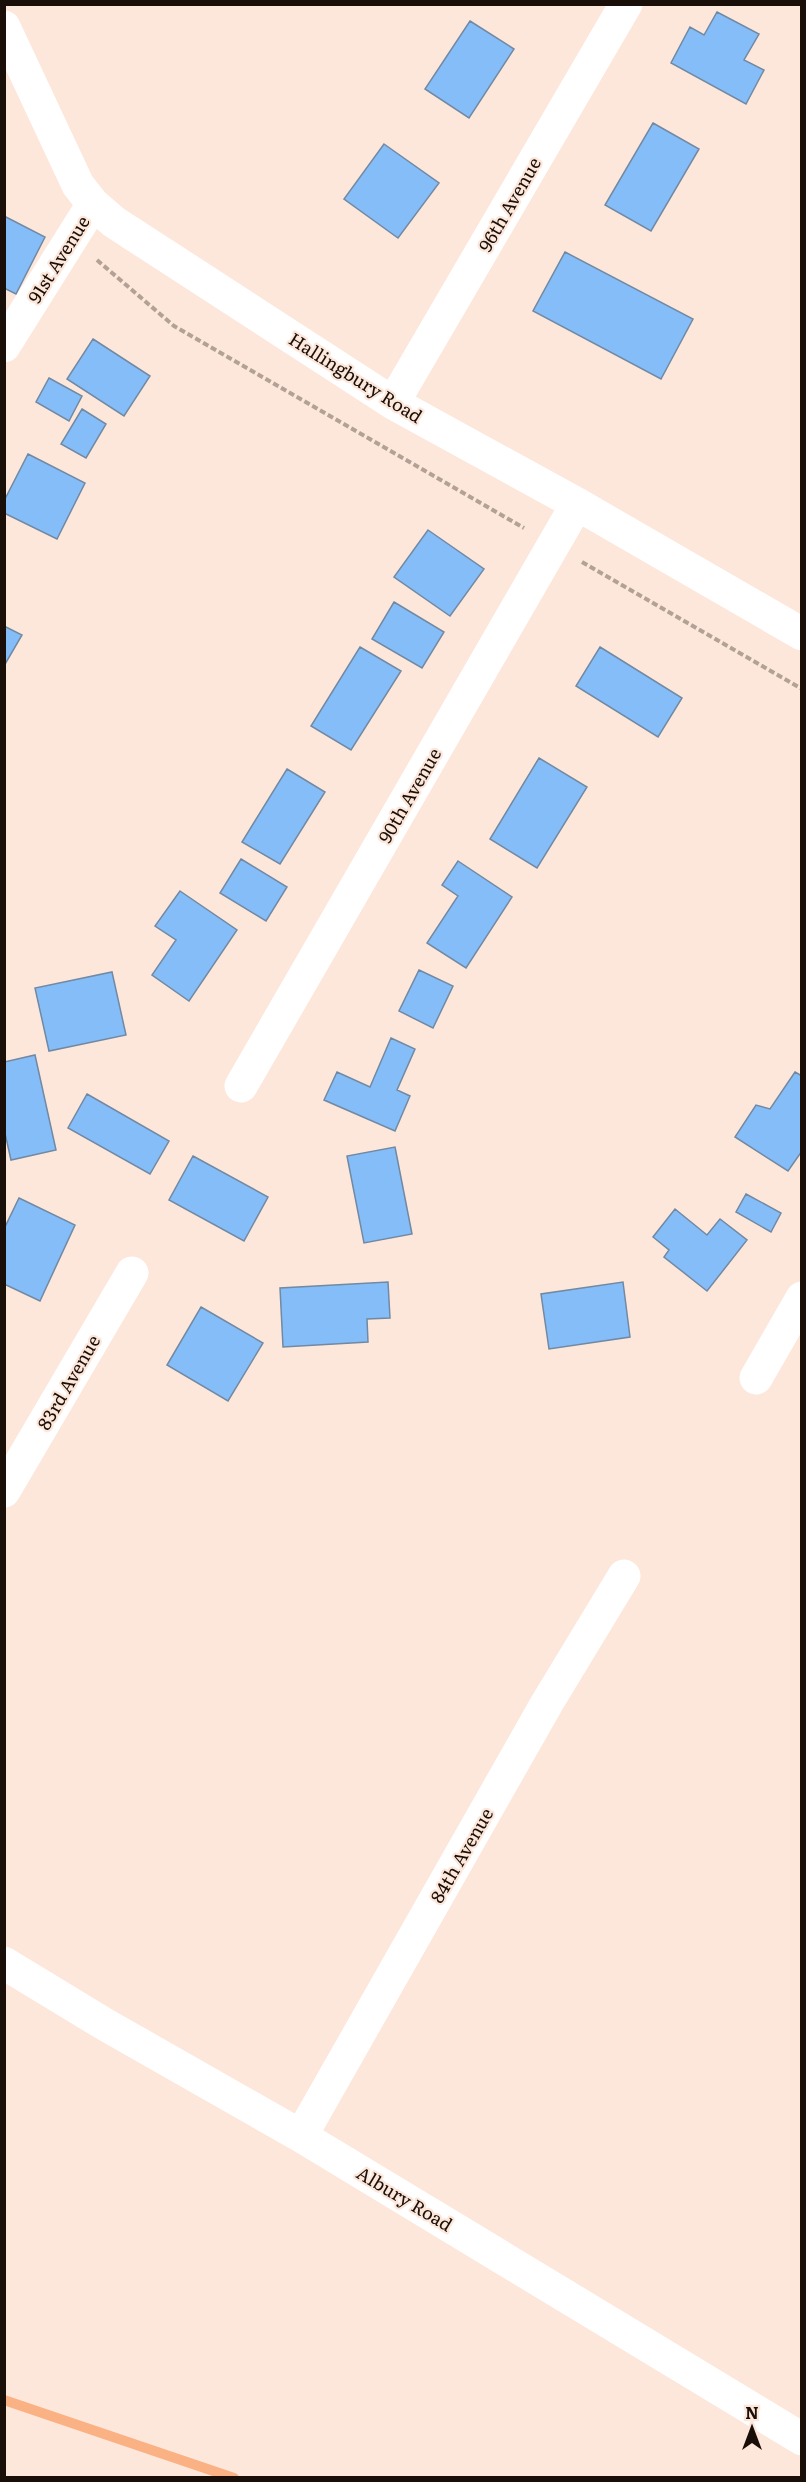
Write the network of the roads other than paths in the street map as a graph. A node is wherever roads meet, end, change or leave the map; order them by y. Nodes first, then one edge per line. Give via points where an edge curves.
1 (626, 4) edge
2 (4, 27) edge
3 (93, 204) junction
4 (4, 345) edge
5 (393, 403) junction
6 (577, 504) junction
7 (801, 634) edge
8 (241, 1086) dead end
9 (132, 1273) dead end
10 (801, 1298) edge
11 (756, 1378) dead end
12 (4, 1491) edge
13 (624, 1576) dead end
14 (4, 1963) edge
15 (301, 2136) junction
16 (801, 2439) edge

1 - 5 street, 96th Avenue
2 - 3 street, Hallingbury Road via 78,185
3 - 4 street, 91st Avenue
3 - 5 street, Hallingbury Road via 114,222
5 - 6 street, Hallingbury Road
6 - 7 street, Hallingbury Road
6 - 8 street, 90th Avenue
9 - 12 street, 83rd Avenue
10 - 11 street
13 - 15 street, 84th Avenue via 547,1703
14 - 15 street, Albury Road
15 - 16 street, Albury Road

